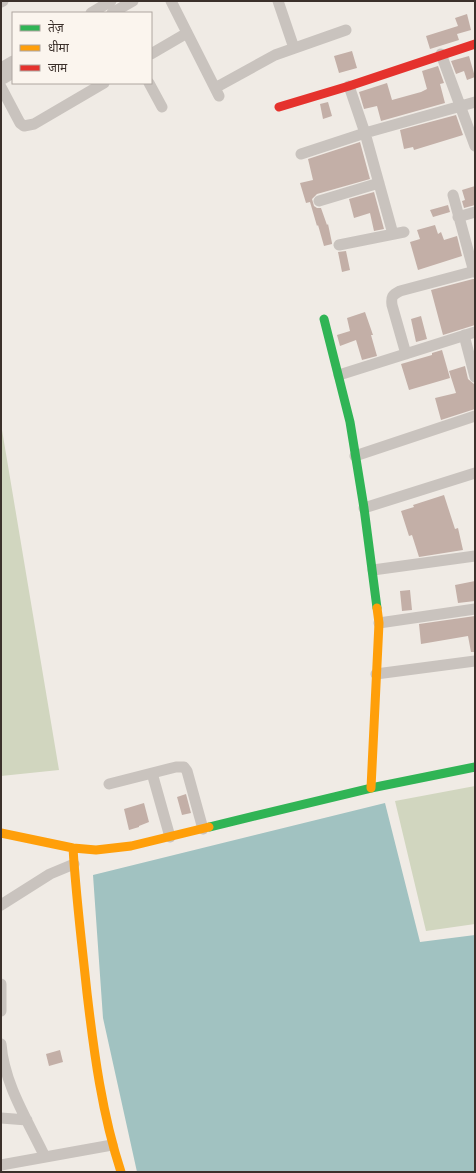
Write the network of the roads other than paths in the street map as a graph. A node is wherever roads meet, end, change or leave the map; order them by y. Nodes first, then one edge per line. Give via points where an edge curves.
1 (111, 1) edge
2 (133, 1) edge
3 (171, 1) edge
4 (280, 2) edge
5 (94, 12) edge
6 (114, 12) edge
7 (346, 30) dead end
8 (187, 33) junction
9 (475, 44) edge
10 (294, 48) junction
11 (152, 53) edge
12 (441, 54) junction
13 (12, 62) edge
14 (1, 68) edge
15 (12, 74) edge
16 (1, 80) edge
17 (102, 84) edge
18 (150, 84) edge
19 (348, 86) junction
20 (1, 87) edge
21 (475, 102) edge
22 (461, 106) junction
23 (162, 107) dead end
24 (279, 107) dead end
25 (365, 133) junction
26 (475, 146) edge
27 (301, 154) dead end
28 (379, 183) junction
29 (453, 195) dead end
30 (319, 202) dead end
31 (475, 212) edge
32 (458, 217) junction
33 (339, 245) dead end
34 (474, 272) edge
35 (324, 319) dead end
36 (475, 332) edge
37 (464, 335) junction
38 (406, 354) junction
39 (339, 375) junction
40 (475, 378) edge
41 (475, 416) edge
42 (355, 456) junction
43 (475, 473) edge
44 (364, 508) junction
45 (475, 556) edge
46 (373, 570) junction
47 (475, 609) edge
48 (379, 623) junction
49 (475, 661) edge
50 (376, 674) junction
51 (475, 767) edge
52 (152, 773) junction
53 (109, 784) dead end
54 (371, 788) junction
55 (203, 829) junction
56 (1, 833) edge
57 (170, 837) junction
58 (73, 848) junction
59 (74, 864) junction
60 (1, 905) edge
61 (1, 984) edge
62 (1, 1011) edge
63 (1, 1044) edge
64 (1, 1118) edge
65 (27, 1120) junction
66 (112, 1145) junction
67 (45, 1157) junction
68 (1, 1165) edge
69 (121, 1172) edge

1 - 5 street
2 - 6 street
3 - 8 street
4 - 10 street
7 - 10 street
8 - 10 street via 217,92 260,62
8 - 11 street
9 - 12 street
12 - 19 street
12 - 22 street
13 - 14 street
15 - 16 street
17 - 20 street via 34,124 24,126
18 - 23 street
19 - 24 street
19 - 25 street
21 - 22 street
22 - 25 street
22 - 26 street
25 - 27 street
25 - 28 street
28 - 30 street
28 - 33 street via 398,233
29 - 32 street
31 - 32 street
32 - 34 street
34 - 38 street via 394,294 391,298 392,305
35 - 39 street
36 - 37 street
37 - 38 street
37 - 40 street
38 - 39 street
39 - 42 street
41 - 42 street
42 - 44 street
43 - 44 street
44 - 46 street
45 - 46 street
46 - 48 street
47 - 48 street
48 - 50 street
49 - 50 street
50 - 54 street
51 - 54 street
52 - 53 street
52 - 55 street via 176,767 184,767 187,770
52 - 57 street
54 - 55 street
55 - 57 street
56 - 58 street
57 - 58 street via 131,846 96,850
58 - 59 street
59 - 60 street via 50,874
59 - 66 street via 95,1058
61 - 62 street
63 - 65 street via 11,1086
64 - 65 street
65 - 67 street
66 - 67 street
66 - 69 street
67 - 68 street

